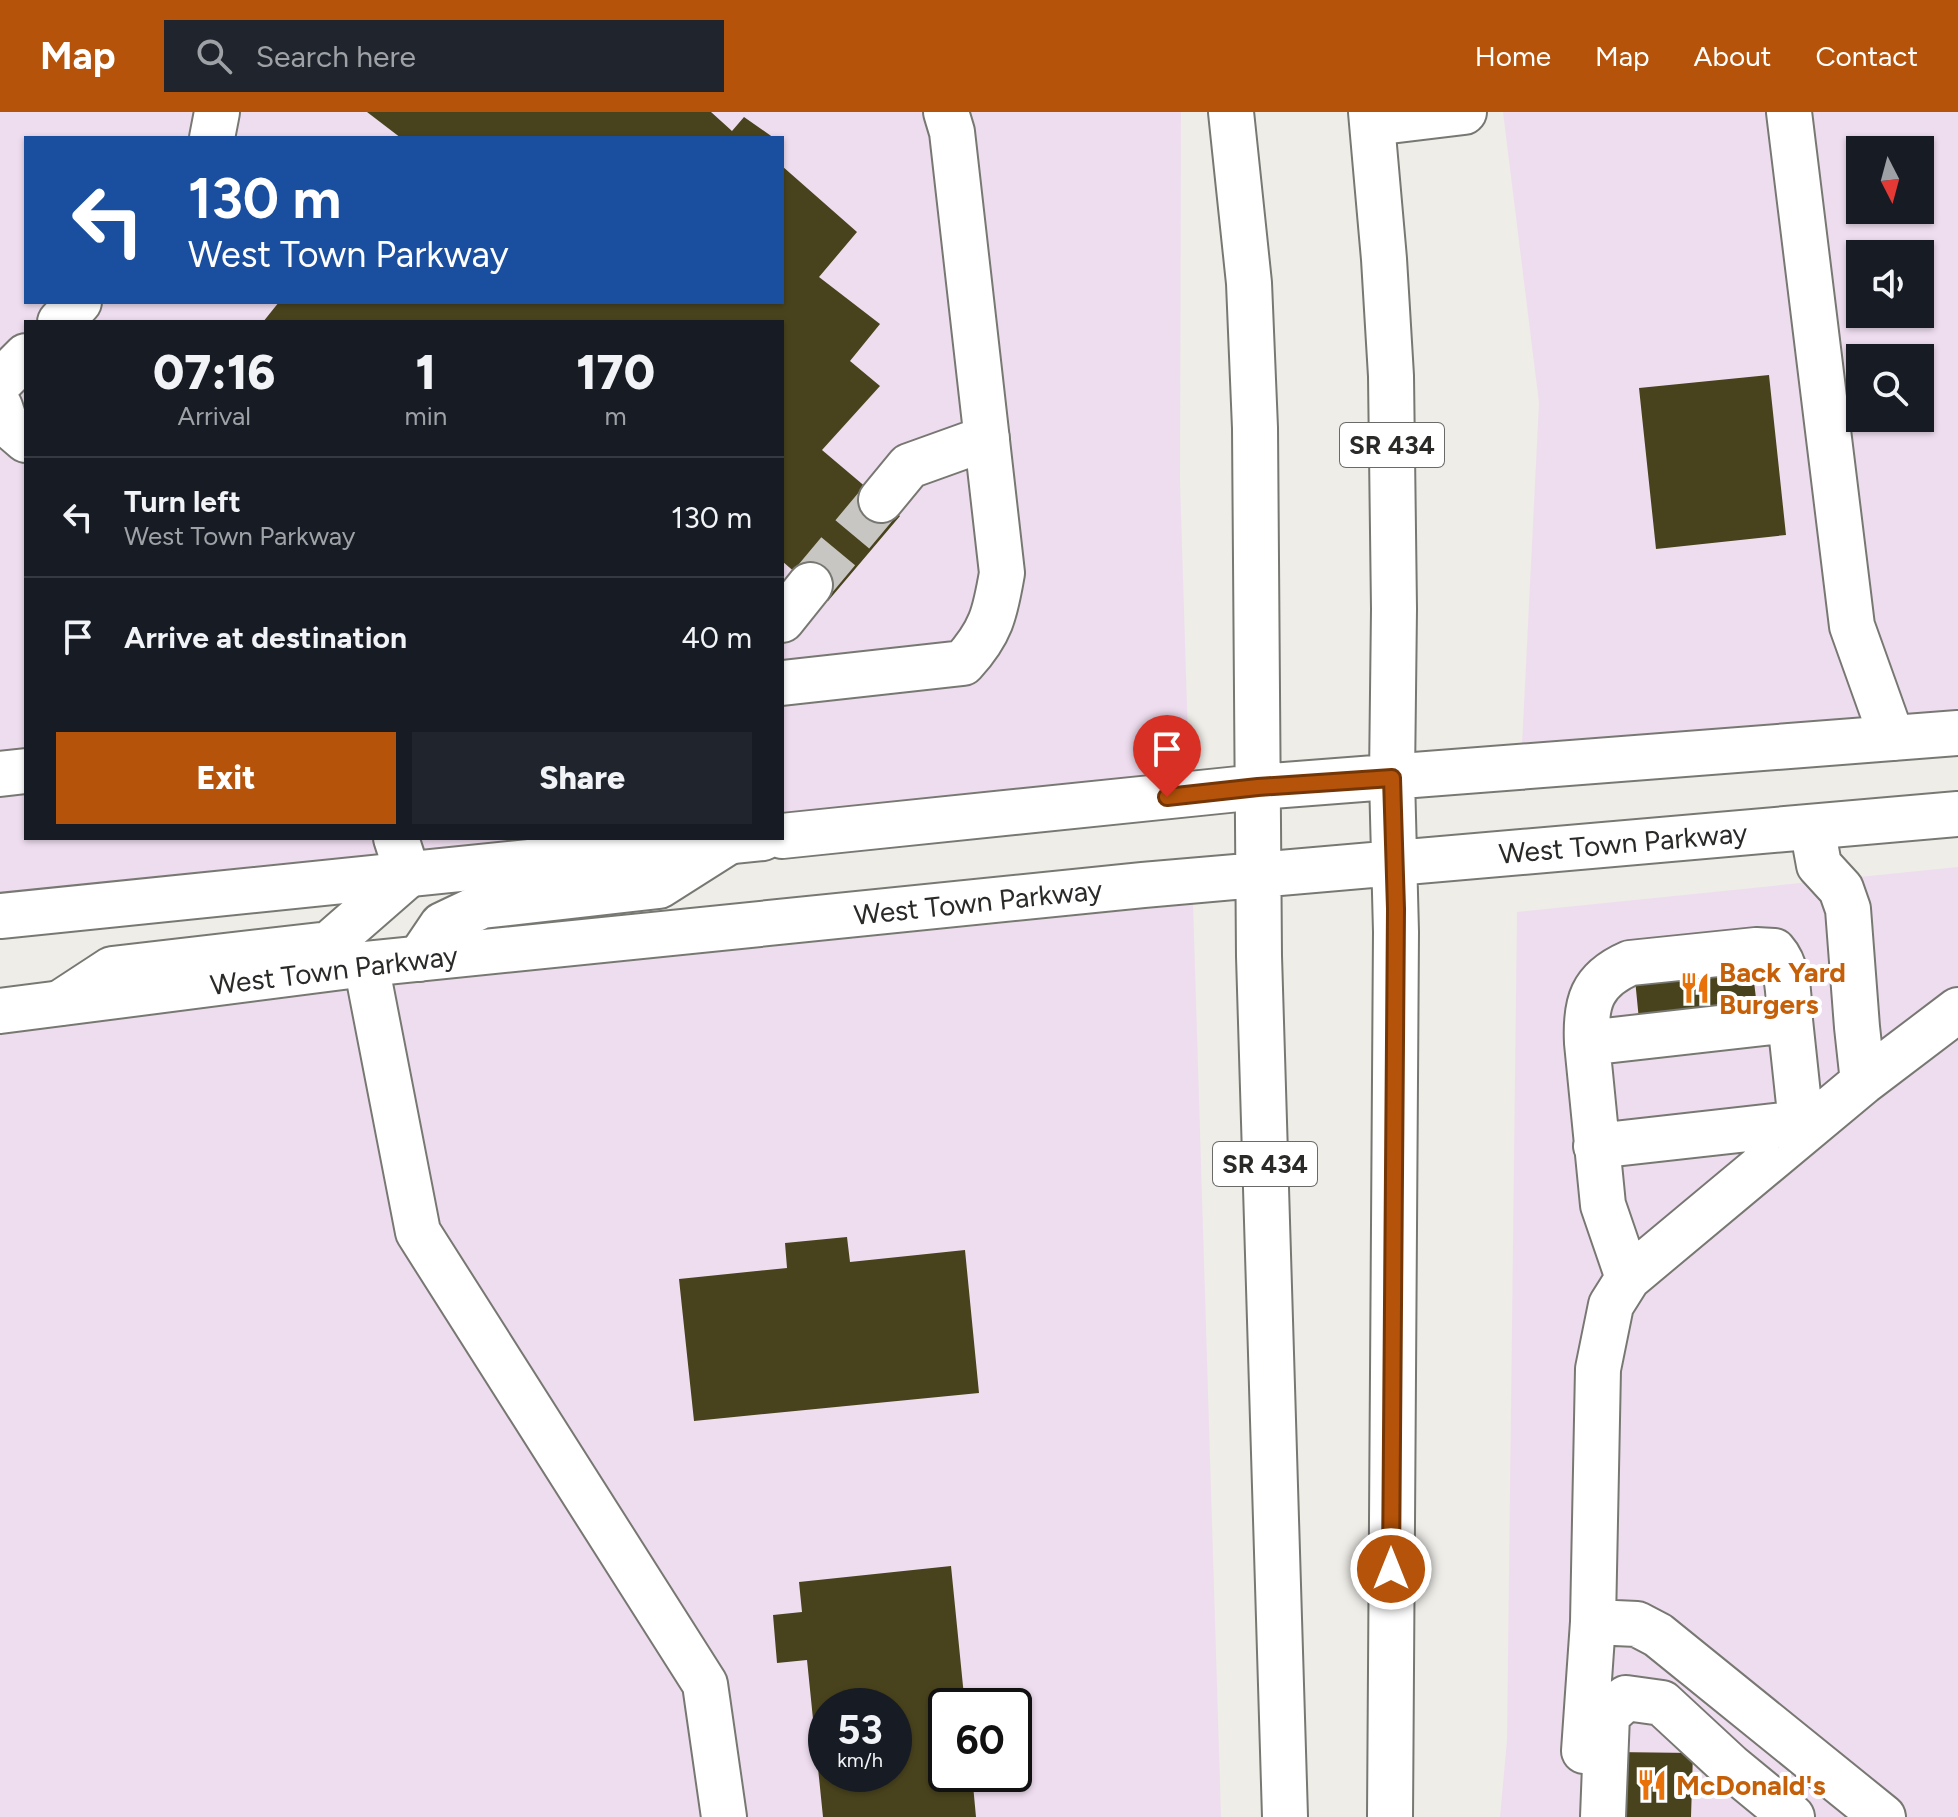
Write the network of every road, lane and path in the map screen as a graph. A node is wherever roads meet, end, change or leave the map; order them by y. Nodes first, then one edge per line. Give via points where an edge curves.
1 (217, 112) edge
2 (946, 112) edge
3 (1231, 112) edge
4 (1464, 112) edge
5 (1789, 112) edge
6 (1372, 117) edge
7 (212, 136) edge
8 (77, 304) edge
9 (62, 320) edge
10 (24, 358) edge
11 (0, 382) edge
12 (0, 407) edge
13 (24, 438) edge
14 (987, 438) junction
15 (881, 500) tunnel mouth
16 (810, 585) tunnel mouth
17 (784, 618) edge
18 (784, 683) edge
19 (1958, 733) edge
20 (1892, 738) junction
21 (24, 771) edge
22 (0, 774) edge
23 (1392, 778) junction
24 (1258, 787) junction
25 (1958, 814) edge
26 (1812, 827) junction
27 (784, 836) edge
28 (746, 840) edge
29 (402, 856) edge
30 (1396, 862) junction
31 (1260, 874) junction
32 (0, 916) edge
33 (419, 959) junction
34 (366, 964) junction
35 (60, 1003) junction
36 (1958, 1010) edge
37 (0, 1011) edge
38 (1790, 1020) junction
39 (1587, 1043) junction
40 (1863, 1082) junction
41 (1596, 1146) junction
42 (1628, 1278) junction
43 (1593, 1622) junction
44 (724, 1817) edge
45 (1285, 1817) edge
46 (1390, 1817) edge
47 (1579, 1817) edge
48 (1603, 1817) edge
49 (1792, 1817) edge
50 (1883, 1817) edge

1 - 7 main road
2 - 14 main road
3 - 24 main road, SR 434 via 1249,283 1255,428
4 - 6 main road
5 - 20 main road via 1852,626
6 - 23 main road, SR 434 via 1391,376
8 - 9 main road
10 - 11 main road
12 - 13 main road via 5,422
14 - 15 main road via 909,466
14 - 18 main road via 1002,573 995,614 979,645 963,663
16 - 17 main road
19 - 20 main road
20 - 23 main road
21 - 22 main road
23 - 24 main road
23 - 30 main road, SR 434
24 - 27 main road
24 - 31 main road, SR 434
25 - 26 main road, West Town Parkway
26 - 30 main road, West Town Parkway
26 - 40 main road via 1819,865 1841,889 1848,909
28 - 29 main road
28 - 33 main road via 659,886 482,906 442,925
29 - 32 main road
29 - 35 main road via 329,944 112,969
30 - 31 main road, West Town Parkway
30 - 46 main road, SR 434
31 - 33 main road, West Town Parkway
31 - 45 main road, SR 434
33 - 34 main road, West Town Parkway
34 - 35 main road, West Town Parkway
34 - 44 main road via 418,1232 705,1684
35 - 37 main road, West Town Parkway
36 - 40 main road
38 - 39 main road
38 - 39 main road via 1784,969 1774,951 1630,963 1595,989 1585,1014
38 - 41 main road via 1801,1123
39 - 41 main road
40 - 42 main road
41 - 42 main road via 1603,1205
42 - 43 main road via 1611,1305 1598,1369
43 - 47 main road
43 - 50 main road via 1637,1624 1658,1635
48 - 49 main road via 1607,1715 1626,1698 1662,1703

